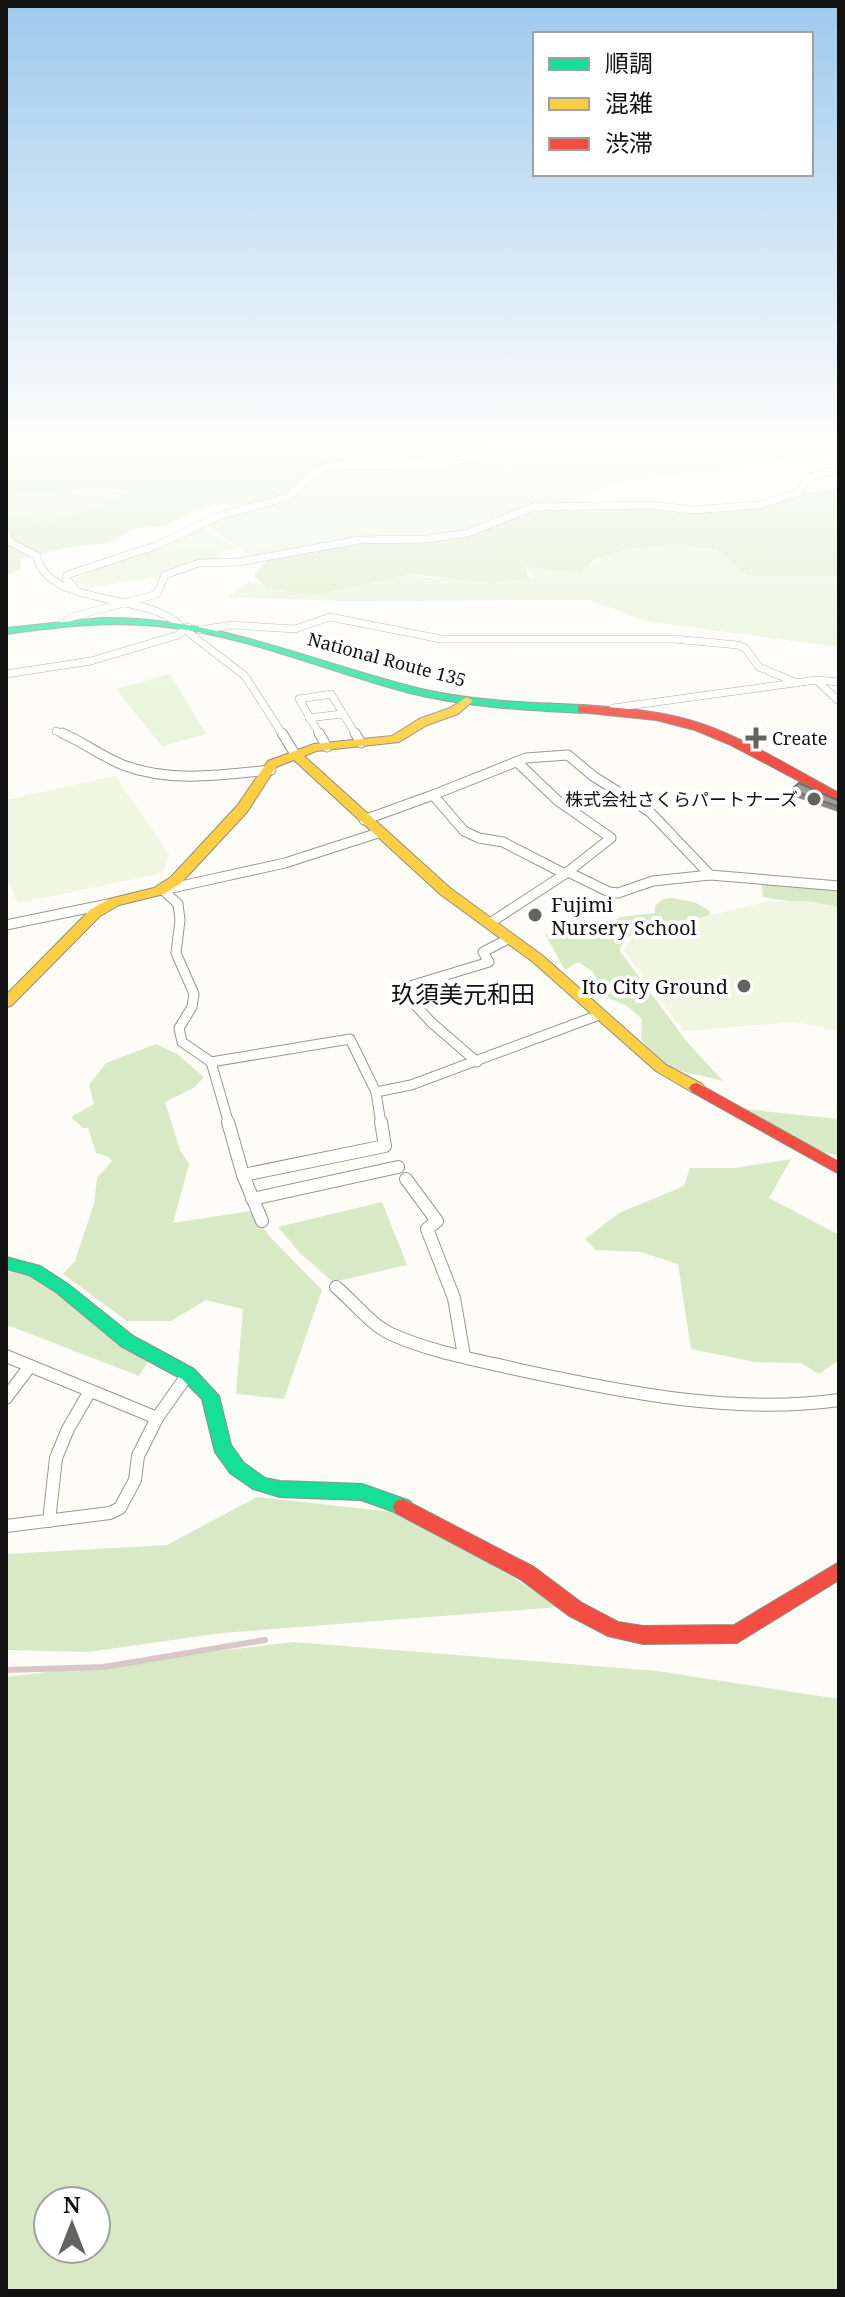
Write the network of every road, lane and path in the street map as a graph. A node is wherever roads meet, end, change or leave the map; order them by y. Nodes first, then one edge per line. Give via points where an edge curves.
1 (12, 543) edge
2 (161, 543) edge
3 (342, 543) edge
4 (74, 587) junction
5 (120, 604) junction
6 (63, 623) junction
7 (189, 627) junction
8 (6, 631) edge
9 (6, 674) edge
10 (816, 680) junction
11 (839, 682) edge
12 (797, 683) junction
13 (467, 701) junction
14 (839, 701) edge
15 (613, 708) junction
16 (342, 714) junction
17 (309, 718) junction
18 (56, 731) dead end
19 (361, 743) junction
20 (327, 747) junction
21 (295, 754) junction
22 (517, 762) junction
23 (271, 770) junction
24 (433, 795) junction
25 (839, 798) edge
26 (364, 820) junction
27 (378, 833) junction
28 (567, 873) junction
29 (710, 875) junction
30 (839, 886) edge
31 (163, 890) junction
32 (108, 904) junction
33 (490, 923) junction
34 (6, 925) edge
35 (510, 938) junction
36 (6, 1003) edge
37 (599, 1015) junction
38 (211, 1062) junction
39 (477, 1062) junction
40 (376, 1092) junction
41 (398, 1167) dead end
42 (839, 1169) edge
43 (243, 1175) junction
44 (406, 1179) dead end
45 (252, 1199) junction
46 (262, 1221) dead end
47 (6, 1263) edge
48 (336, 1287) dead end
49 (6, 1356) edge
50 (464, 1356) junction
51 (30, 1366) junction
52 (188, 1374) junction
53 (90, 1391) junction
54 (6, 1398) edge
55 (839, 1400) edge
56 (157, 1418) junction
57 (49, 1521) junction
58 (6, 1526) edge
59 (839, 1570) edge

1 - 4 street via 37,556 51,578
2 - 4 street via 67,575
3 - 5 street via 239,562 199,563 165,575 157,594
4 - 5 street
5 - 6 street
5 - 7 street via 163,611
6 - 7 main road, National Route 135
6 - 8 main road, National Route 135
7 - 9 street via 91,661
7 - 12 street via 220,624 286,632 330,617 441,639 673,639 738,645 759,667
7 - 13 main road, National Route 135
7 - 21 street via 188,632 245,676
10 - 11 street
10 - 12 street
10 - 14 street
12 - 15 street
13 - 15 main road, National Route 135
13 - 19 main road via 459,710 425,721 393,741
15 - 25 main road, National Route 135 via 721,735
16 - 17 street
16 - 17 street via 331,694 299,699
16 - 19 street
17 - 20 street
18 - 23 street via 107,758 181,779
19 - 20 main road
20 - 21 main road
21 - 23 main road via 272,764
21 - 26 main road
22 - 24 street
22 - 28 street via 557,800 611,838
22 - 29 street via 568,755 639,803
23 - 31 main road
24 - 26 street
24 - 28 street via 464,831 503,842
26 - 27 main road
27 - 31 street via 285,863
27 - 33 main road
28 - 29 street via 618,893 653,881
28 - 33 street
29 - 30 street
31 - 32 main road
31 - 38 street via 173,896 182,922 175,947 193,992 194,1004 179,1028 182,1042
32 - 34 street
32 - 36 main road
33 - 35 main road
35 - 37 main road
35 - 39 street via 483,952 489,962 400,989
37 - 39 street
37 - 42 main road via 661,1068
38 - 40 street via 350,1039
38 - 43 street
39 - 40 street
40 - 43 street via 385,1146
41 - 45 street
43 - 45 street
44 - 50 street via 437,1221 427,1229 454,1298
45 - 46 street
47 - 52 main road via 34,1270 127,1341
48 - 50 street via 390,1333
49 - 51 street
50 - 55 street via 680,1396 807,1408
51 - 53 street
51 - 54 street
52 - 56 street
52 - 59 main road via 210,1396 222,1447 237,1468 260,1484 362,1492 391,1500 527,1573 575,1609 615,1630 643,1635 737,1634
53 - 56 street
53 - 57 street via 56,1458
56 - 57 street via 120,1508
57 - 58 street

